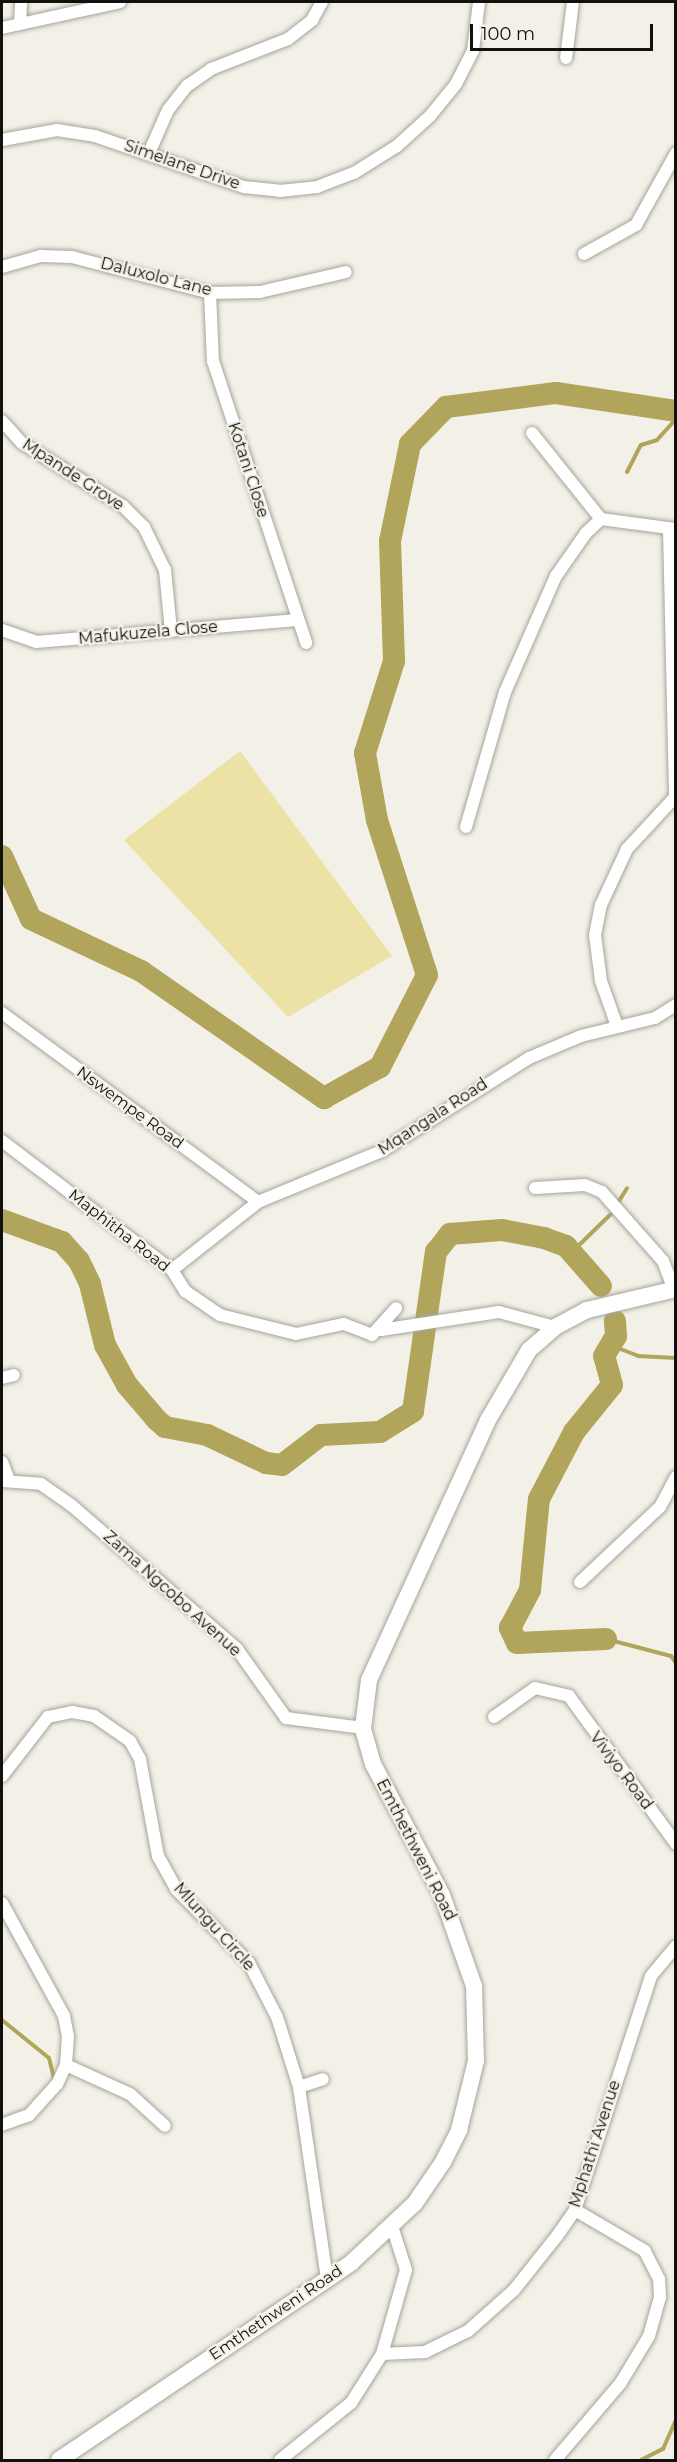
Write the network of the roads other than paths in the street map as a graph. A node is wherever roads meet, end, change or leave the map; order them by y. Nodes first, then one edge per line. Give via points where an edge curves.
1 (21, 2) edge
2 (120, 2) edge
3 (322, 2) edge
4 (479, 2) edge
5 (573, 2) edge
6 (20, 24) junction
7 (2, 28) edge
8 (566, 58) dead end
9 (2, 140) edge
10 (149, 153) junction
11 (675, 153) edge
12 (584, 254) dead end
13 (2, 267) edge
14 (346, 272) dead end
15 (210, 294) junction
16 (2, 421) edge
17 (532, 434) dead end
18 (605, 520) junction
19 (672, 529) edge
20 (297, 620) junction
21 (675, 628) edge
22 (2, 630) edge
23 (171, 631) junction
24 (306, 643) dead end
25 (675, 796) edge
26 (466, 826) dead end
27 (675, 1005) edge
28 (2, 1013) edge
29 (617, 1026) junction
30 (2, 1141) edge
31 (534, 1188) dead end
32 (258, 1202) junction
33 (172, 1270) junction
34 (675, 1289) edge
35 (396, 1308) dead end
36 (555, 1327) junction
37 (381, 1330) junction
38 (2, 1462) edge
39 (675, 1477) edge
40 (5, 1481) edge
41 (580, 1582) dead end
42 (494, 1717) dead end
43 (363, 1728) junction
44 (2, 1776) edge
45 (675, 1844) edge
46 (2, 1903) edge
47 (675, 1946) edge
48 (66, 2065) junction
49 (322, 2079) dead end
50 (299, 2087) junction
51 (2, 2125) edge
52 (165, 2127) dead end
53 (575, 2210) junction
54 (392, 2226) junction
55 (327, 2278) junction
56 (382, 2354) junction
57 (59, 2460) edge
58 (280, 2460) edge
59 (555, 2460) edge

1 - 6 street
2 - 6 street
3 - 10 street via 312,20 288,39 211,69 187,86 168,110
4 - 10 street, Simelane Drive via 473,51 456,84 397,146 354,173 317,187 280,191 244,187
5 - 8 street
6 - 7 street
9 - 10 street, Simelane Drive via 57,130
11 - 12 street via 636,225
13 - 15 street, Daluxolo Lane via 41,256 72,257
14 - 15 street, Daluxolo Lane via 260,292
15 - 20 street, Kotani Close via 213,361
16 - 23 street, Mpande Grove via 22,443 123,506 144,527 165,570
17 - 18 street
18 - 19 street
18 - 26 street via 556,576 505,692
19 - 21 street
20 - 23 street, Mafukuzela Close
20 - 24 street, Kotani Close
21 - 25 street
22 - 23 street, Mafukuzela Close via 36,642
25 - 29 street via 627,849 601,905 596,935 601,981
27 - 29 street, Mqangala Road via 655,1018
28 - 32 street, Nswempe Road
29 - 32 street, Mqangala Road via 529,1058 382,1151
30 - 33 street, Maphitha Road
31 - 34 street via 585,1185 602,1192 663,1261
32 - 33 street, Mqangala Road
33 - 37 street, Maphitha Road via 185,1291 211,1309 254,1327 296,1334 344,1324 372,1335
34 - 36 street, Emthethweni Road via 619,1299
35 - 37 street
36 - 37 street via 499,1312
36 - 43 street, Emthethweni Road via 529,1350 488,1420 375,1658
38 - 40 street
39 - 41 street via 660,1507
40 - 43 street, Zama Ngcobo Avenue via 50,1488 89,1520 237,1649 286,1718
42 - 45 street, Viviyo Road via 535,1688 569,1696
43 - 54 street, Emthethweni Road via 394,1812 456,1926 476,2009 476,2061 459,2130 429,2183
44 - 50 street, Mlungu Circle via 48,1717 72,1712 94,1716 130,1741 140,1759 158,1856 176,1889 234,1946 262,1984
46 - 48 street via 64,2016
47 - 53 street, Mphathi Avenue via 651,1976
48 - 51 street via 28,2115
48 - 52 street via 130,2094
49 - 50 street
50 - 55 street, Mlungu Circle
53 - 56 street, Mphathi Avenue via 514,2290 468,2331 425,2352
53 - 59 street via 645,2251 659,2279 660,2297 649,2336 620,2384
54 - 55 street, Emthethweni Road
54 - 56 street via 406,2270
55 - 57 street, Emthethweni Road
56 - 58 street via 351,2403

